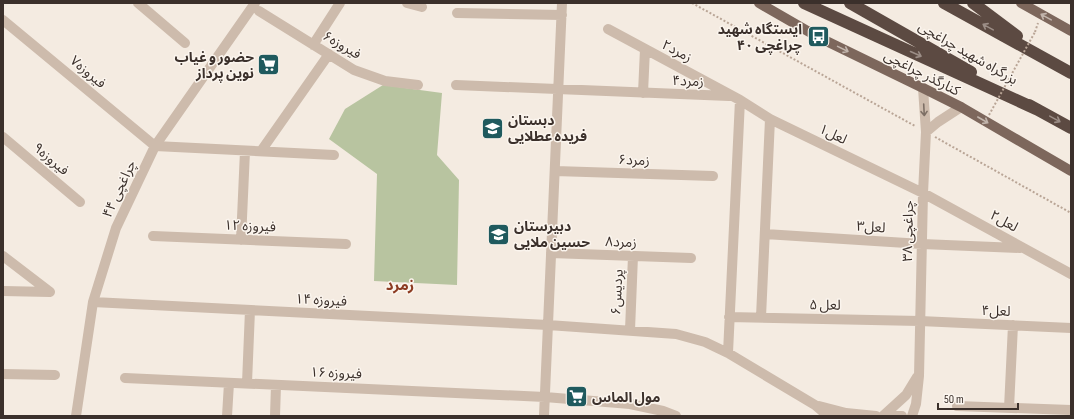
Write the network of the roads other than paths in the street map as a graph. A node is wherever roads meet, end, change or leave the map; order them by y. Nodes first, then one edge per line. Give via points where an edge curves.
1 (138, 3) edge
2 (340, 3) edge
3 (407, 3) edge
4 (562, 3) edge
5 (759, 3) edge
6 (804, 3) edge
7 (850, 3) edge
8 (944, 3) edge
9 (973, 3) edge
10 (1021, 3) edge
11 (257, 7) edge
12 (422, 7) dead end
13 (457, 13) dead end
14 (562, 15) junction
15 (3, 20) edge
16 (608, 29) dead end
17 (1071, 31) edge
18 (185, 43) dead end
19 (313, 44) junction
20 (645, 50) junction
21 (329, 54) junction
22 (1051, 62) junction
23 (1071, 73) edge
24 (418, 85) dead end
25 (456, 85) dead end
26 (923, 88) junction
27 (559, 89) junction
28 (643, 93) junction
29 (736, 98) junction
30 (961, 107) junction
31 (1036, 109) junction
32 (770, 119) junction
33 (1071, 128) edge
34 (926, 132) junction
35 (3, 137) edge
36 (156, 146) junction
37 (245, 151) junction
38 (261, 152) junction
39 (334, 155) dead end
40 (555, 171) junction
41 (1071, 171) edge
42 (713, 176) dead end
43 (923, 193) junction
44 (80, 202) dead end
45 (765, 234) junction
46 (153, 236) dead end
47 (241, 240) junction
48 (346, 244) dead end
49 (922, 244) junction
50 (1024, 248) junction
51 (551, 253) junction
52 (3, 256) edge
53 (633, 256) junction
54 (691, 258) dead end
55 (1071, 274) edge
56 (3, 291) edge
57 (93, 302) junction
58 (250, 310) junction
59 (729, 317) junction
60 (761, 318) junction
61 (920, 321) junction
62 (548, 325) junction
63 (1013, 325) junction
64 (1071, 328) edge
65 (630, 330) junction
66 (728, 353) junction
67 (3, 374) edge
68 (55, 375) dead end
69 (918, 376) junction
70 (126, 378) dead end
71 (229, 383) junction
72 (247, 383) junction
73 (276, 385) junction
74 (545, 397) junction
75 (815, 405) junction
76 (957, 406) dead end
77 (1009, 408) junction
78 (1071, 410) edge
79 (76, 416) edge
80 (227, 416) edge
81 (275, 416) edge
82 (544, 416) edge
83 (676, 416) edge
84 (828, 416) edge
85 (876, 416) edge
86 (883, 416) edge
87 (888, 416) edge
88 (902, 416) edge
89 (912, 416) edge

1 - 18 street
2 - 19 street
3 - 12 street
4 - 14 street
5 -> 26 main road, کنارگذر چراغچی via 818,37
6 -> 31 highway
7 - 31 highway, بزرگراه شهید چراغچی
22 -> 8 highway
9 - 22 highway
17 -> 10 main road
11 - 19 street, فیروزه۶
11 - 36 street, چراغچی ۴۴
13 - 14 street
14 - 27 street
15 - 36 street, فیروزه۷
16 - 20 street, زمرد۲
19 - 21 street, فیروزه۶
20 - 28 street
20 - 29 street, زمرد۲
21 - 24 street, فیروزه۶ via 354,70 379,78
21 - 38 street
22 - 23 highway
25 - 27 street, زمرد۴
26 - 30 main road, کنارگذر چراغچی
26 -> 34 street, چراغچی ۳۸
27 - 28 street, زمرد۴
27 - 40 street
28 - 29 street, زمرد۴
29 - 32 street, لعل۱
29 - 59 street
30 - 34 street
30 -> 41 main road, کنارگذر چراغچی
31 -> 33 highway, بزرگراه شهید چراغچی
32 - 43 street, لعل۱
32 - 45 street
34 - 43 street, چراغچی ۳۸
35 - 44 street, فیروزه۹
36 - 37 street
36 - 57 street, چراغچی ۴۴ via 116,228
37 - 38 street
37 - 47 street
38 - 39 street
40 - 42 street, زمرد۶
40 - 51 street
43 - 49 street, چراغچی ۳۸
43 - 50 street, لعل۲
45 - 49 street, لعل۳
45 - 60 street
46 - 47 street, فیروزه ۱۲
47 - 48 street, فیروزه ۱۲
49 - 50 street, لعل۳
49 - 61 street, چراغچی ۳۸
50 - 55 street, لعل۲
51 - 53 street, زمرد۸
51 - 62 street
52 - 56 street via 50,292
53 - 54 street, زمرد۸
53 - 65 street, پردیس۶
57 - 58 street, فیروزه ۱۴
57 - 79 street, چراغچی ۴۴
58 - 62 street, فیروزه ۱۴
58 - 72 street
59 - 60 street, لعل ۵
59 - 66 street
60 - 61 street, لعل ۵
61 - 63 street, لعل۴
61 - 69 street, چراغچی ۳۸
62 - 65 street, فیروزه ۱۴
62 - 74 street
63 - 64 street, لعل۴
63 - 77 street
65 - 66 street, فیروزه ۱۴ via 676,334 705,342
66 - 75 street, فیروزه ۱۴
67 - 68 street
69 - 86 street via 906,395
69 - 89 street, چراغچی ۳۸ via 916,404
70 - 71 street, فیروزه ۱۶
71 - 72 street, فیروزه ۱۶
71 - 80 street
72 - 73 street, فیروزه ۱۶
73 - 74 street, فیروزه ۱۶
73 - 81 street
74 - 82 street
74 - 83 street, فیروزه ۱۶ via 630,404
75 - 84 street
75 - 85 street via 846,413
76 - 77 street
77 - 78 street
87 - 88 street

